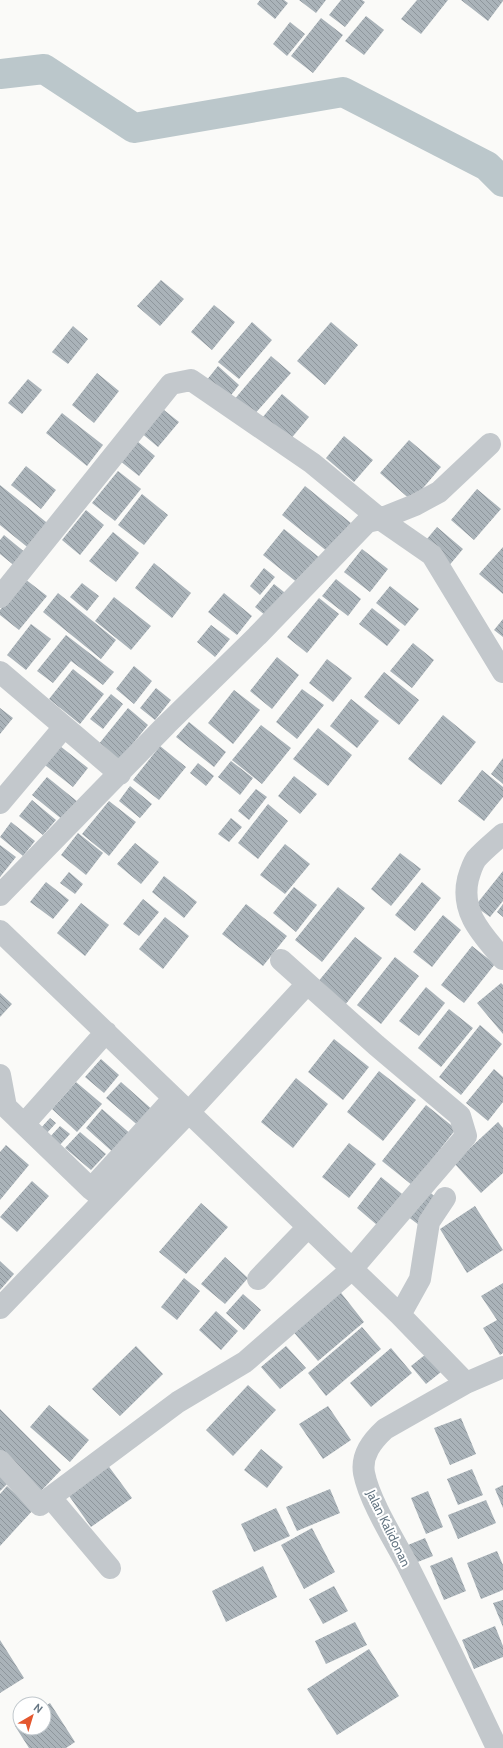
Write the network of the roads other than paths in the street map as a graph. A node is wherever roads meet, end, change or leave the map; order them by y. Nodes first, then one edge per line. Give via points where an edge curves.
1 (490, 444) dead end
2 (380, 519) junction
3 (0, 597) edge
4 (0, 672) edge
5 (503, 672) edge
6 (64, 727) junction
7 (120, 774) junction
8 (0, 803) edge
9 (503, 834) edge
10 (0, 895) edge
11 (0, 931) edge
12 (503, 959) edge
13 (281, 960) dead end
14 (307, 984) junction
15 (106, 1032) junction
16 (0, 1075) edge
17 (182, 1105) junction
18 (24, 1124) junction
19 (98, 1194) junction
20 (445, 1198) dead end
21 (308, 1228) junction
22 (352, 1269) junction
23 (258, 1279) dead end
24 (0, 1308) edge
25 (400, 1315) junction
26 (503, 1367) edge
27 (466, 1383) junction
28 (0, 1461) edge
29 (51, 1498) junction
30 (110, 1568) dead end
31 (497, 1748) edge

1 - 2 street via 439,492
2 - 3 street via 312,463 191,380 171,384
2 - 5 street via 432,555
2 - 7 street via 367,522
4 - 6 street
6 - 7 street
6 - 8 street
7 - 10 street
9 - 12 street via 470,869 466,897 472,918
11 - 15 street
13 - 14 street
14 - 17 street
14 - 22 street via 460,1116 466,1136
15 - 17 street
15 - 18 street
16 - 18 street via 6,1107
17 - 19 street
17 - 21 street
18 - 19 street
19 - 24 street
20 - 25 street via 429,1222 420,1279
21 - 22 street
21 - 23 street
22 - 25 street
22 - 29 street via 245,1362 178,1402
25 - 27 street
26 - 27 street, Jalan Kalidonan
27 - 31 street, Jalan Kalidonan via 385,1429 374,1438 364,1456 364,1473 378,1507 465,1678
28 - 29 street via 40,1505
29 - 30 street

